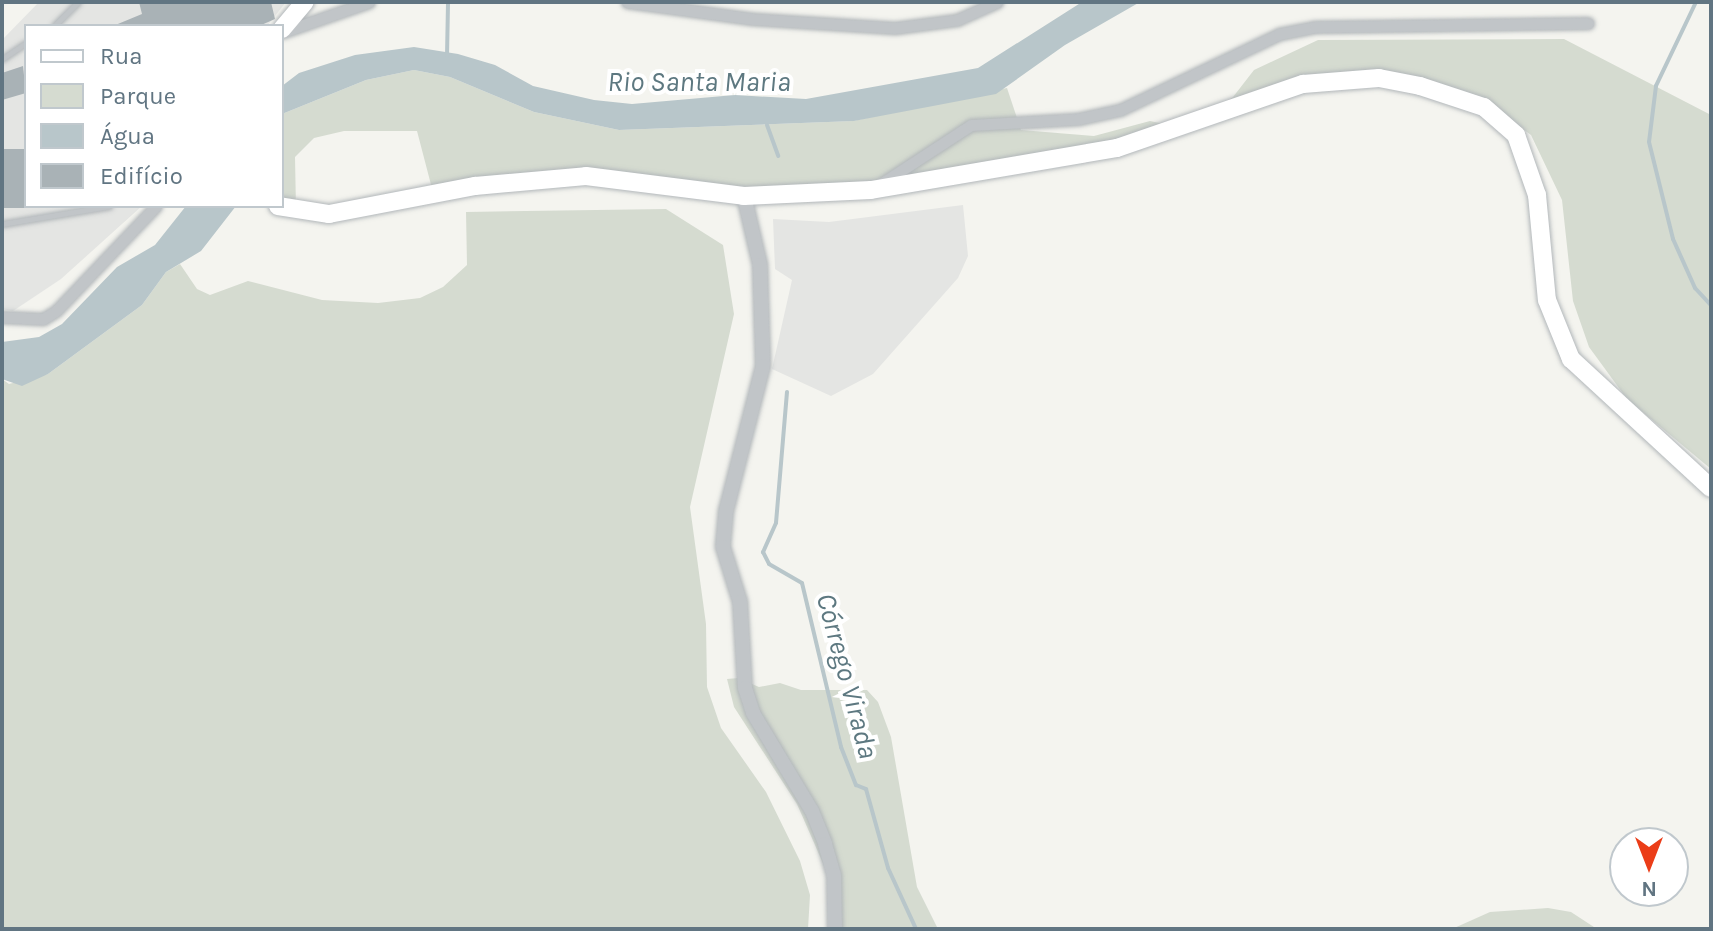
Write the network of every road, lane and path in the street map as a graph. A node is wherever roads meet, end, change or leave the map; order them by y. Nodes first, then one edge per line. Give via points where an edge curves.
1 (78, 2) edge
2 (305, 2) edge
3 (369, 2) edge
4 (627, 2) edge
5 (997, 2) edge
6 (1588, 23) dead end
7 (56, 24) edge
8 (284, 28) edge
9 (284, 29) edge
10 (24, 44) edge
11 (2, 59) edge
12 (871, 190) junction
13 (744, 196) junction
14 (284, 207) edge
15 (98, 208) edge
16 (154, 208) edge
17 (2, 224) edge
18 (2, 317) edge
19 (1711, 488) edge
20 (835, 929) edge

1 - 7 lane
2 - 8 main road
3 - 9 street
4 - 5 street via 753,19 895,28 957,20
6 - 12 street via 1315,27 1279,34 1120,110 1078,119 971,125
10 - 11 lane
12 - 13 main road
12 - 19 main road via 1117,148 1273,91 1337,78 1379,78 1459,96 1501,120 1526,153 1537,195 1547,300 1571,359
13 - 14 main road via 586,176 475,186 329,214
13 - 20 street via 760,265 763,366 726,511 723,547 740,602 745,688 753,713 812,811 825,844 837,903
15 - 17 lane
16 - 18 street via 69,302 43,319

